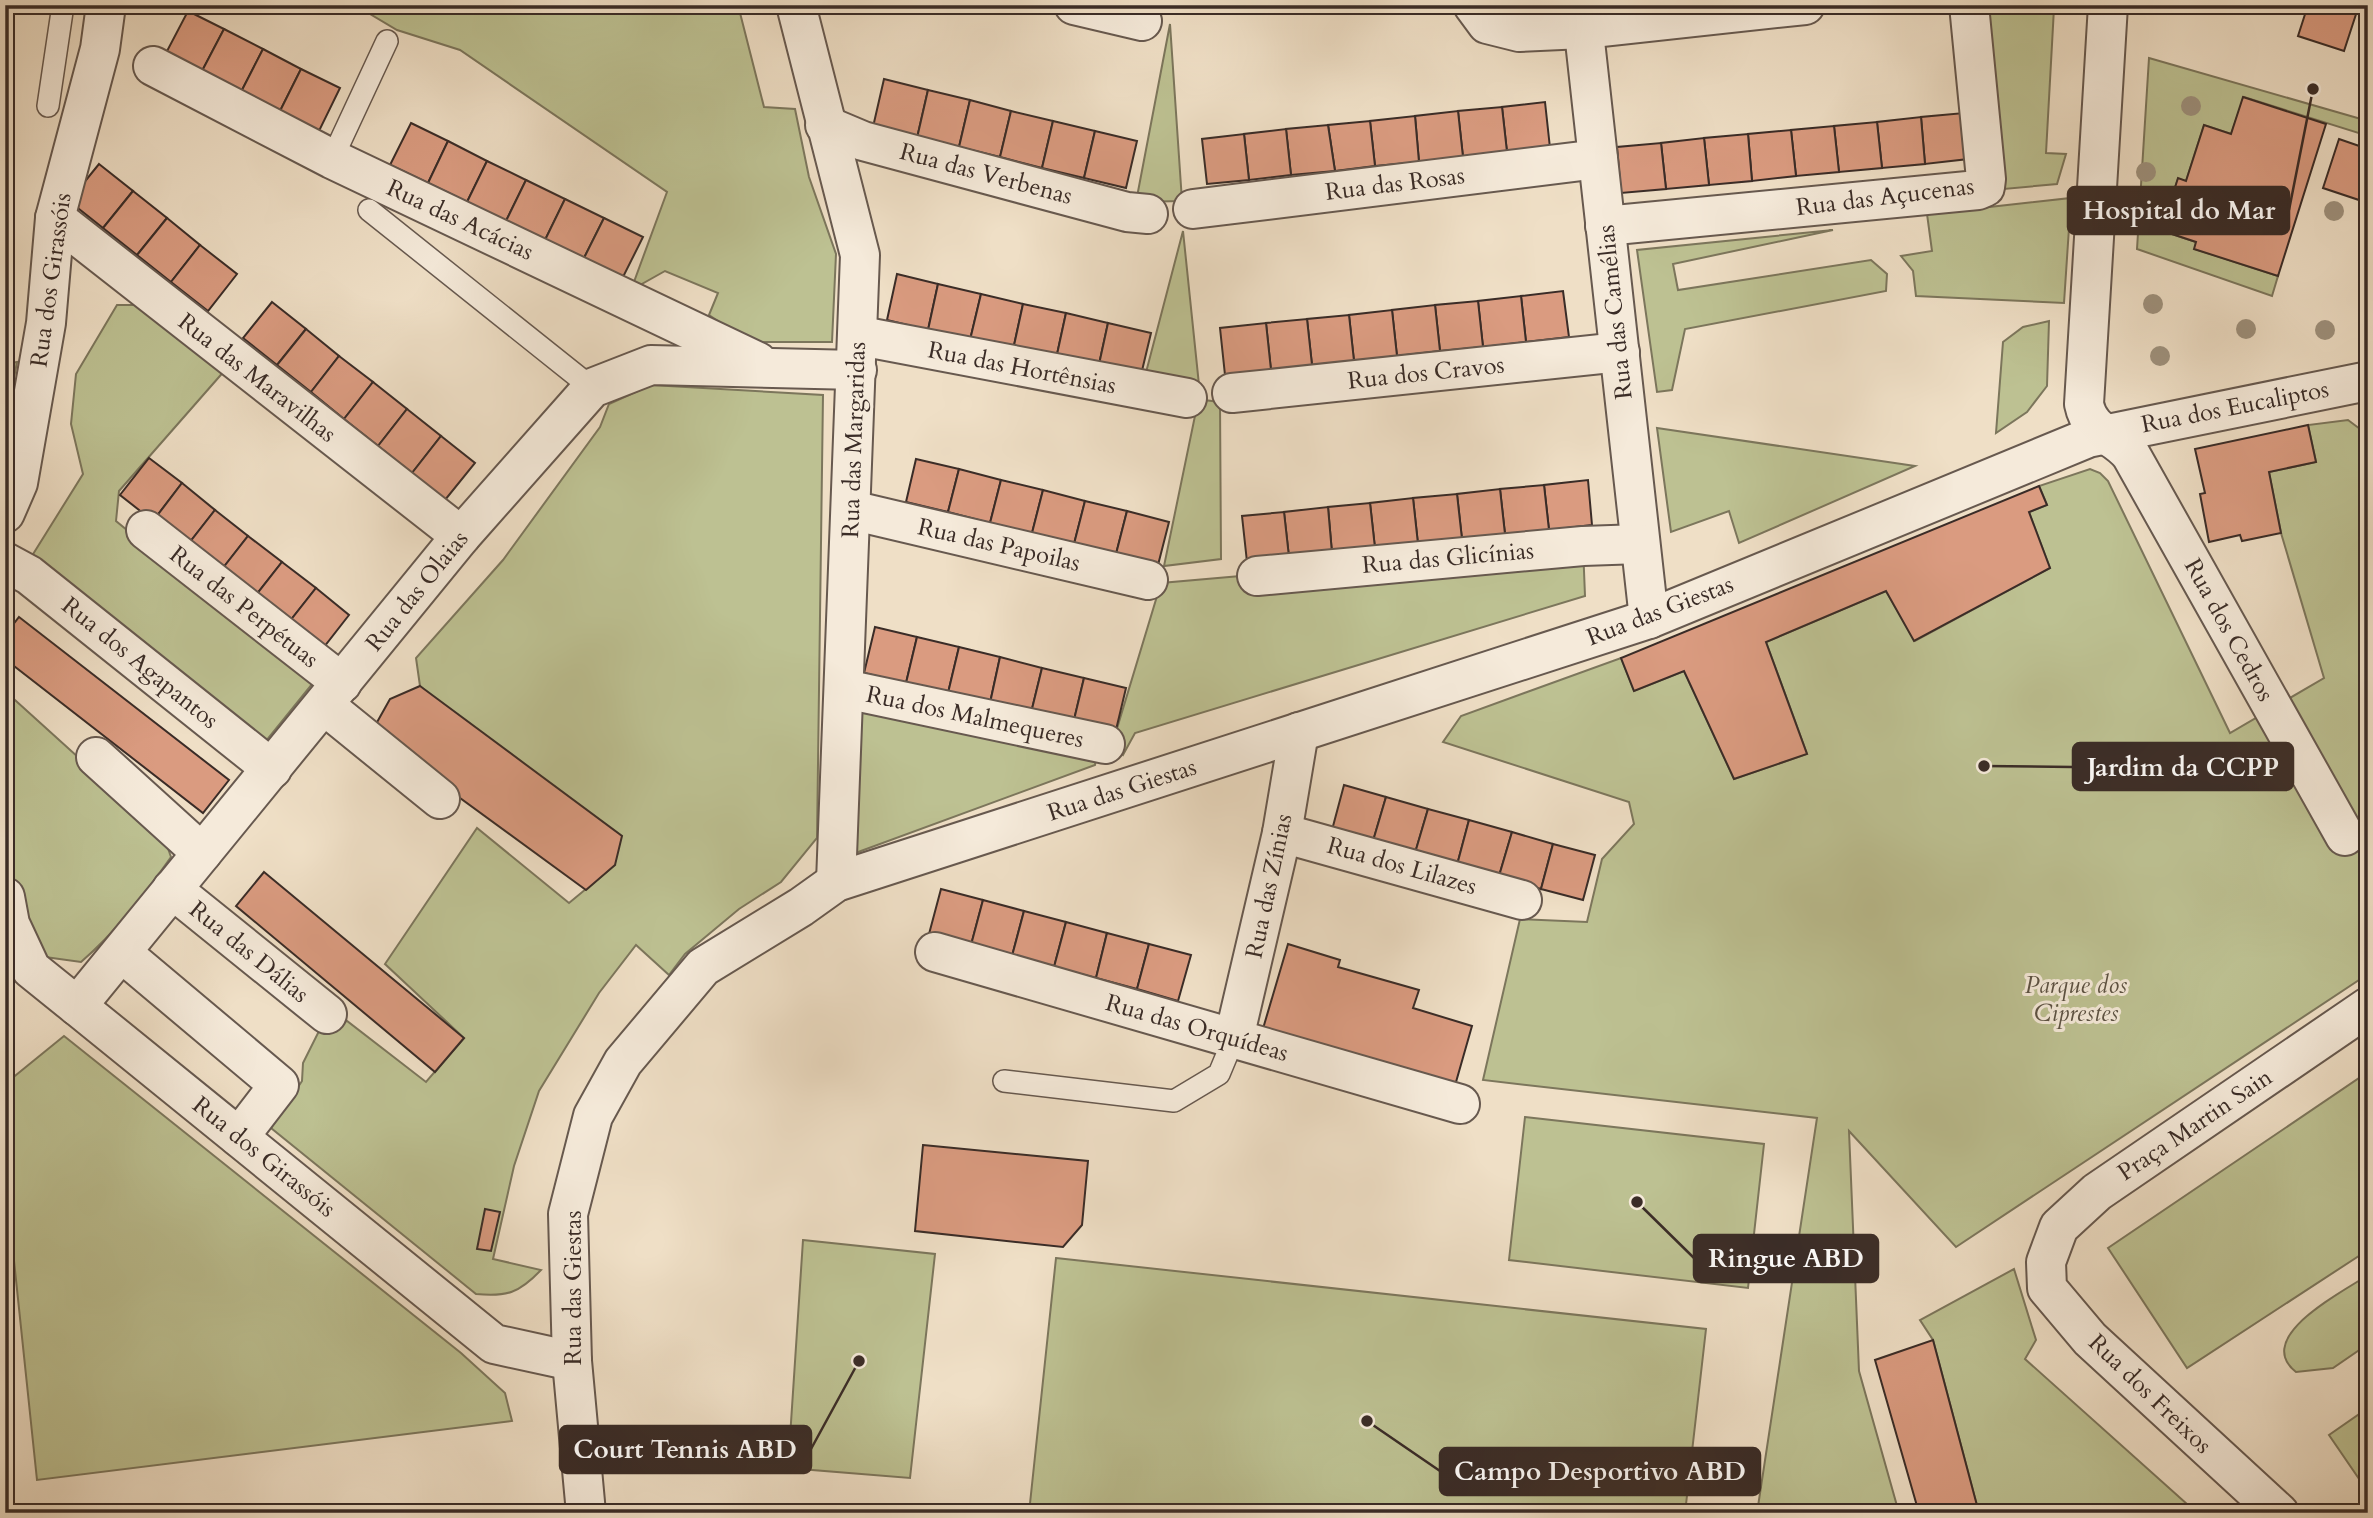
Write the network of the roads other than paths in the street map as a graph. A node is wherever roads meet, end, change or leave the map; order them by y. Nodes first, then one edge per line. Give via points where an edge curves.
1 (63, 5) edge
2 (106, 5) edge
3 (796, 5) edge
4 (1074, 5) edge
5 (1473, 5) edge
6 (1805, 5) edge
7 (1969, 5) edge
8 (2108, 5) edge
9 (1582, 17) edge
10 (1142, 21) dead end
11 (387, 41) dead end
12 (153, 66) dead end
13 (48, 106) dead end
14 (825, 125) junction
15 (332, 159) junction
16 (1598, 159) junction
17 (1193, 209) dead end
18 (369, 210) dead end
19 (1148, 214) dead end
20 (55, 219) junction
21 (1605, 226) junction
22 (1619, 352) junction
23 (857, 354) junction
24 (771, 368) junction
25 (2368, 381) edge
26 (592, 388) junction
27 (1232, 393) dead end
28 (1187, 398) dead end
29 (2103, 435) junction
30 (851, 510) junction
31 (5, 513) edge
32 (146, 530) dead end
33 (461, 536) junction
34 (1640, 544) junction
35 (5, 562) edge
36 (1257, 576) dead end
37 (1147, 580) dead end
38 (1650, 619) junction
39 (845, 689) junction
40 (333, 694) junction
41 (1299, 732) junction
42 (1105, 744) dead end
43 (96, 757) dead end
44 (272, 769) junction
45 (440, 799) dead end
46 (1282, 833) junction
47 (2345, 836) dead end
48 (202, 853) junction
49 (836, 882) junction
50 (172, 889) junction
51 (5, 897) edge
52 (1522, 900) dead end
53 (935, 952) dead end
54 (122, 953) junction
55 (76, 1006) junction
56 (2368, 1007) edge
57 (327, 1014) dead end
58 (1234, 1038) junction
59 (1004, 1081) dead end
60 (1460, 1104) dead end
61 (239, 1137) junction
62 (2046, 1262) joint
63 (572, 1361) junction
64 (586, 1513) edge
65 (2279, 1513) edge

1 - 13 lane
2 - 20 street, Rua dos Girassóis via 100,49
3 - 14 street, Rua das Margaridas
4 - 10 street
5 - 9 street via 1487,24 1519,32
6 - 9 street
7 - 21 street, Rua das Açucenas via 1985,187
8 - 29 street via 2084,404
9 - 16 street, Rua das Camélias
11 - 15 lane
12 - 15 street, Rua das Acácias
14 - 19 street, Rua das Verbenas via 863,141
14 - 23 street, Rua das Margaridas via 860,255
15 - 24 street, Rua das Acácias
16 - 17 street, Rua das Rosas
16 - 21 street, Rua das Camélias
18 - 26 lane
20 - 31 street, Rua dos Girassóis via 46,323 18,482
20 - 33 street, Rua das Maravilhas
21 - 22 street, Rua das Camélias
22 - 27 street, Rua dos Cravos
22 - 34 street, Rua das Camélias
23 - 24 street, Rua das Olaias
23 - 28 street, Rua das Hortênsias via 871,338
23 - 30 street, Rua das Margaridas
24 - 26 street, Rua das Olaias via 651,365
25 - 29 street, Rua dos Eucaliptos
26 - 33 street, Rua das Olaias
29 - 38 street, Rua das Giestas
29 - 47 street, Rua dos Cedros via 2122,444 2131,455
30 - 37 street, Rua das Papoilas
30 - 39 street, Rua das Margaridas
32 - 40 street, Rua das Perpétuas
33 - 40 street, Rua das Olaias
34 - 36 street, Rua das Glicínias
34 - 38 street, Rua das Camélias
35 - 44 street, Rua dos Agapantos via 29,575
38 - 41 street, Rua das Giestas
39 - 42 street, Rua dos Malmequeres
39 - 49 street, Rua das Margaridas
40 - 44 street, Rua das Olaias
40 - 45 street, Rua das Perpétuas
41 - 46 street, Rua das Zínias
41 - 49 street, Rua das Giestas
43 - 48 street
44 - 48 street, Rua das Olaias
46 - 52 street, Rua dos Lilazes
46 - 58 street, Rua das Zínias
48 - 50 street, Rua das Olaias
49 - 63 street, Rua das Giestas via 703,967 623,1062 593,1116 568,1214
50 - 54 street, Rua das Olaias
50 - 57 street, Rua das Dálias
51 - 55 street, Rua dos Girassóis via 10,924 31,969
53 - 58 street, Rua das Orquídeas
54 - 55 street, Rua das Olaias
54 - 61 street via 279,1085
55 - 61 street, Rua dos Girassóis
56 - 62 street, Praça Martin Sain via 2097,1192 2059,1227
58 - 59 lane via 1219,1074 1174,1101
58 - 60 street, Rua das Orquídeas
61 - 63 street, Rua dos Girassóis via 494,1344
62 - 65 street, Rua dos Freixos via 2047,1288 2090,1339
63 - 64 street, Rua das Giestas

